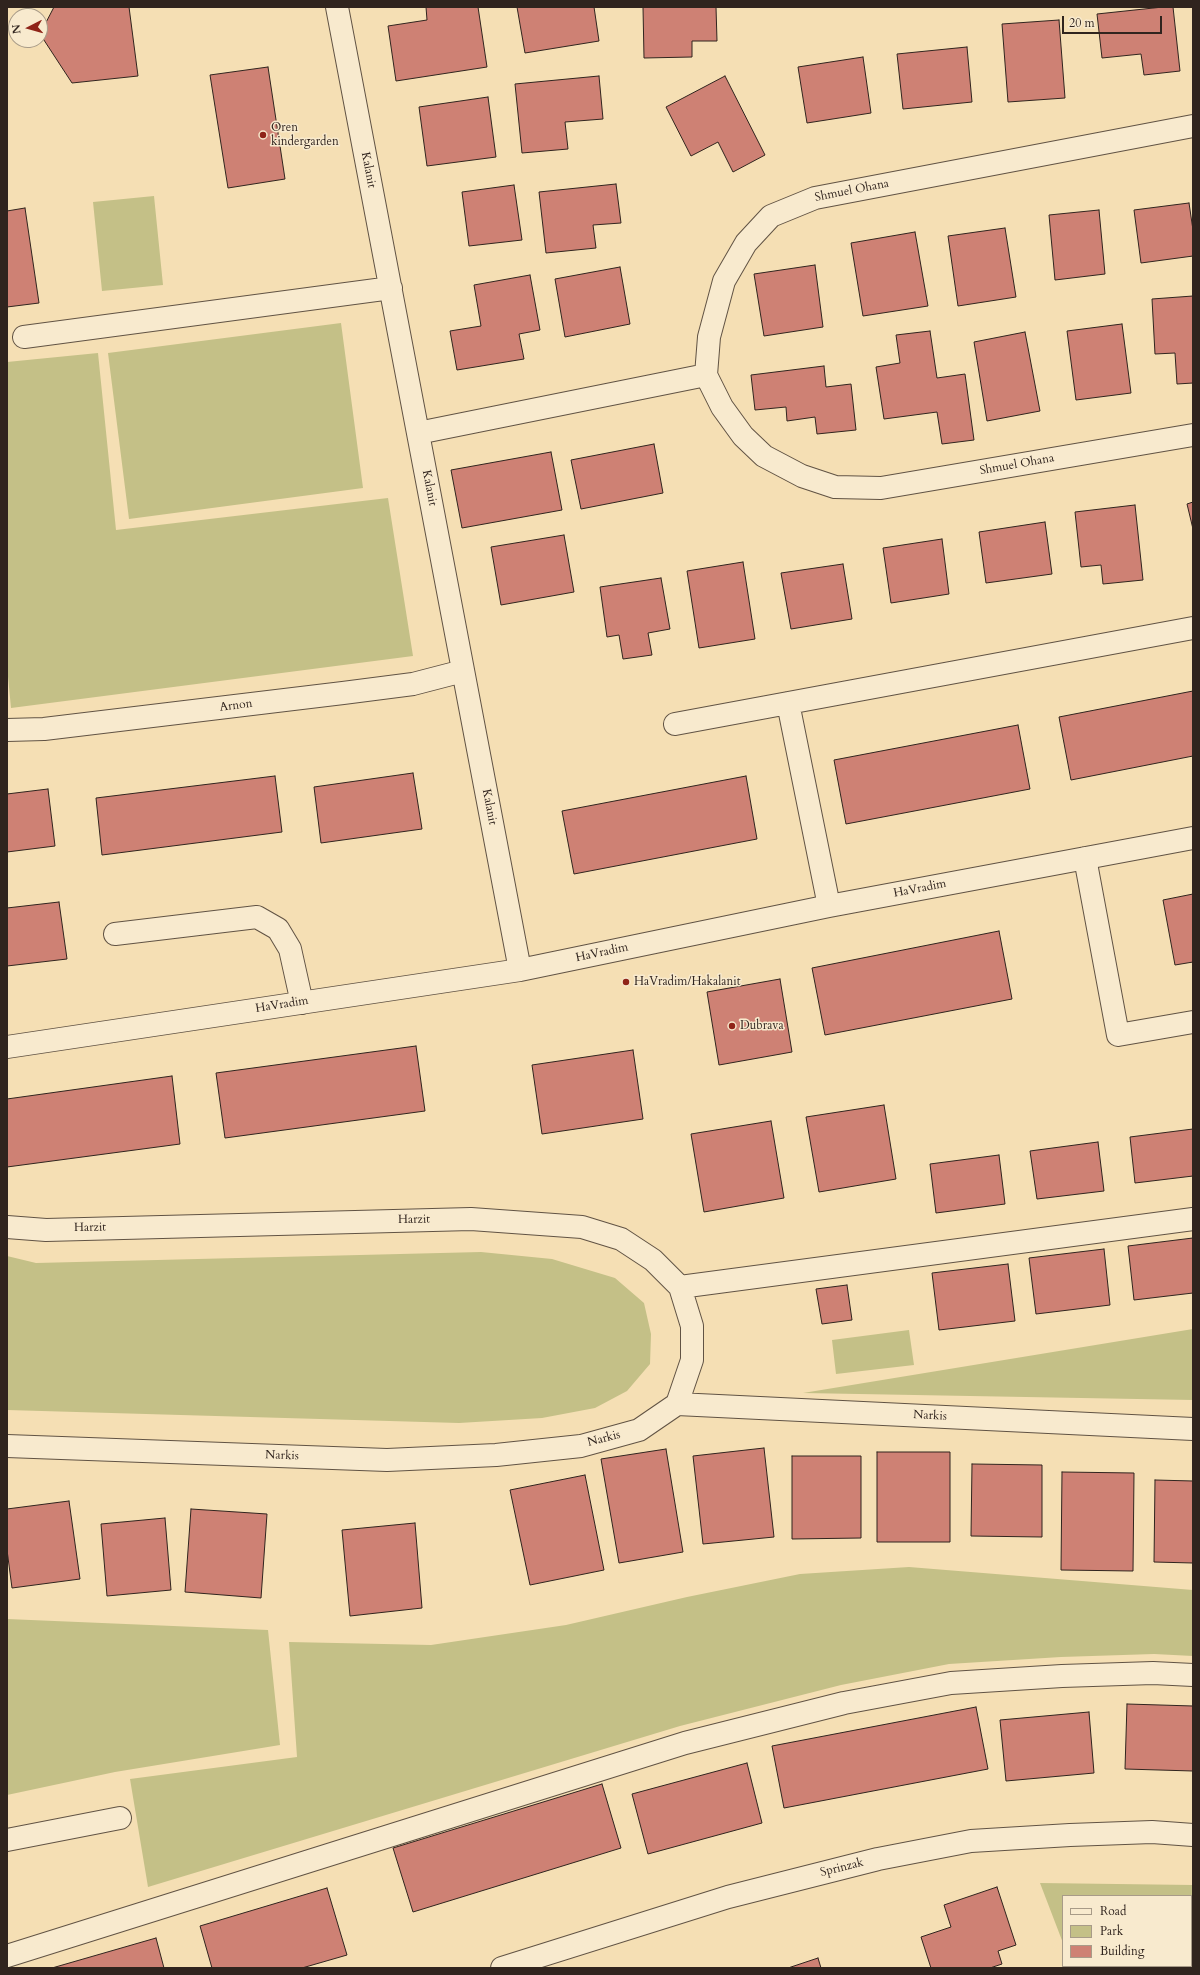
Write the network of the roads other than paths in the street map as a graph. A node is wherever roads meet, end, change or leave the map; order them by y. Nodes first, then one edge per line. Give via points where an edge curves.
1 (338, 7) edge
2 (1193, 126) edge
3 (391, 288) junction
4 (24, 337) dead end
5 (706, 375) junction
6 (418, 433) junction
7 (1193, 435) edge
8 (1193, 628) edge
9 (463, 671) junction
10 (788, 703) junction
11 (675, 724) dead end
12 (7, 730) edge
13 (1193, 838) edge
14 (1085, 858) junction
15 (829, 906) junction
16 (115, 934) dead end
17 (520, 970) junction
18 (302, 1003) junction
19 (1193, 1022) edge
20 (7, 1047) edge
21 (1193, 1219) edge
22 (7, 1227) edge
23 (680, 1287) junction
24 (677, 1404) junction
25 (1193, 1429) edge
26 (7, 1446) edge
27 (1193, 1675) edge
28 (120, 1818) dead end
29 (1193, 1835) edge
30 (7, 1840) edge
31 (7, 1956) edge
32 (502, 1968) edge

1 - 3 street, Kalanit
2 - 5 street, Shmuel Ohana via 815,198 771,216 746,244 724,281 709,337
3 - 4 street
3 - 6 street, Kalanit
5 - 6 street
5 - 7 street, Shmuel Ohana via 722,407 743,436 764,456 802,476 834,486 881,488
6 - 9 street, Kalanit
8 - 10 street
9 - 12 street, Arnon via 414,684 44,729
9 - 17 street, Kalanit
10 - 11 street
10 - 15 street
13 - 14 street, HaVradim
14 - 15 street, HaVradim
14 - 19 street via 1118,1035
15 - 17 street, HaVradim
16 - 18 street via 257,917 278,929 290,949
17 - 18 street, HaVradim
18 - 20 street, HaVradim
21 - 23 street
22 - 23 street, Harzit via 46,1230 471,1219 582,1227 621,1239 653,1260
23 - 24 street, Harzit via 692,1326 692,1360
24 - 25 street, Narkis
24 - 26 street, Narkis via 639,1430 581,1446 496,1455 387,1460
27 - 31 street via 1154,1672 951,1683 844,1703 685,1743
28 - 30 street
29 - 32 street, Sprinzak via 1152,1832 971,1841 886,1857 728,1897

